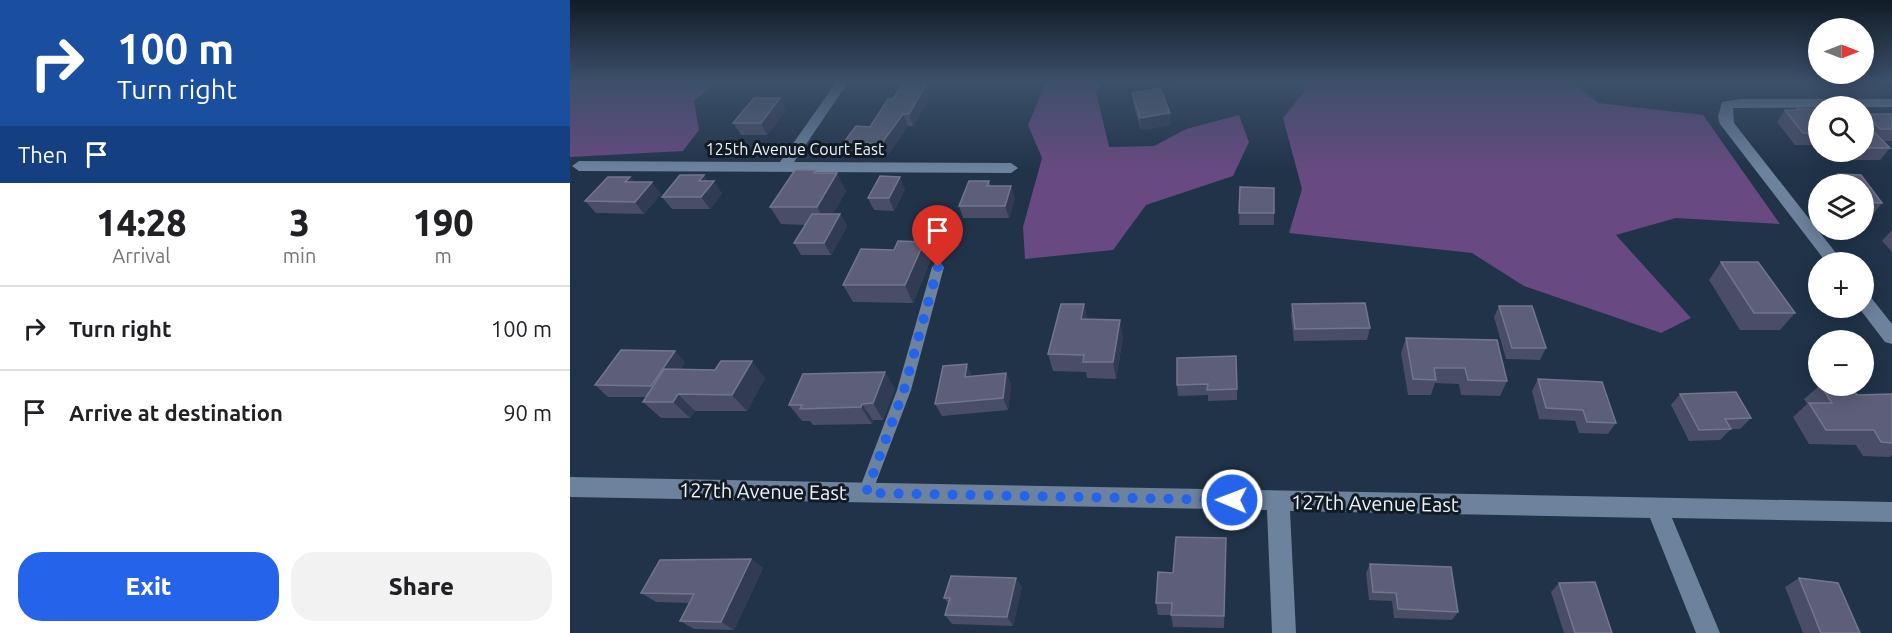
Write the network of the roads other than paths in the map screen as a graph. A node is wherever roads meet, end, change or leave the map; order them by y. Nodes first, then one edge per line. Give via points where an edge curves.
1 (823, 111) edge
2 (1726, 111) edge
3 (579, 166) dead end
4 (784, 167) junction
5 (1011, 168) dead end
6 (1826, 252) edge
7 (938, 267) dead end
8 (1874, 314) edge
9 (1892, 337) edge
10 (570, 487) edge
11 (866, 493) junction
12 (1278, 501) junction
13 (1657, 508) junction
14 (1892, 512) edge
15 (1284, 633) edge
16 (1708, 633) edge

1 - 4 street
2 - 6 street via 1727,124
3 - 4 street, 125th Avenue Court East
4 - 5 street, 125th Avenue Court East
7 - 11 lane via 904,390
8 - 9 street
10 - 11 street, 127th Avenue East
11 - 12 street, 127th Avenue East
12 - 13 street, 127th Avenue East
12 - 15 street
13 - 14 street, 127th Avenue East
13 - 16 street

